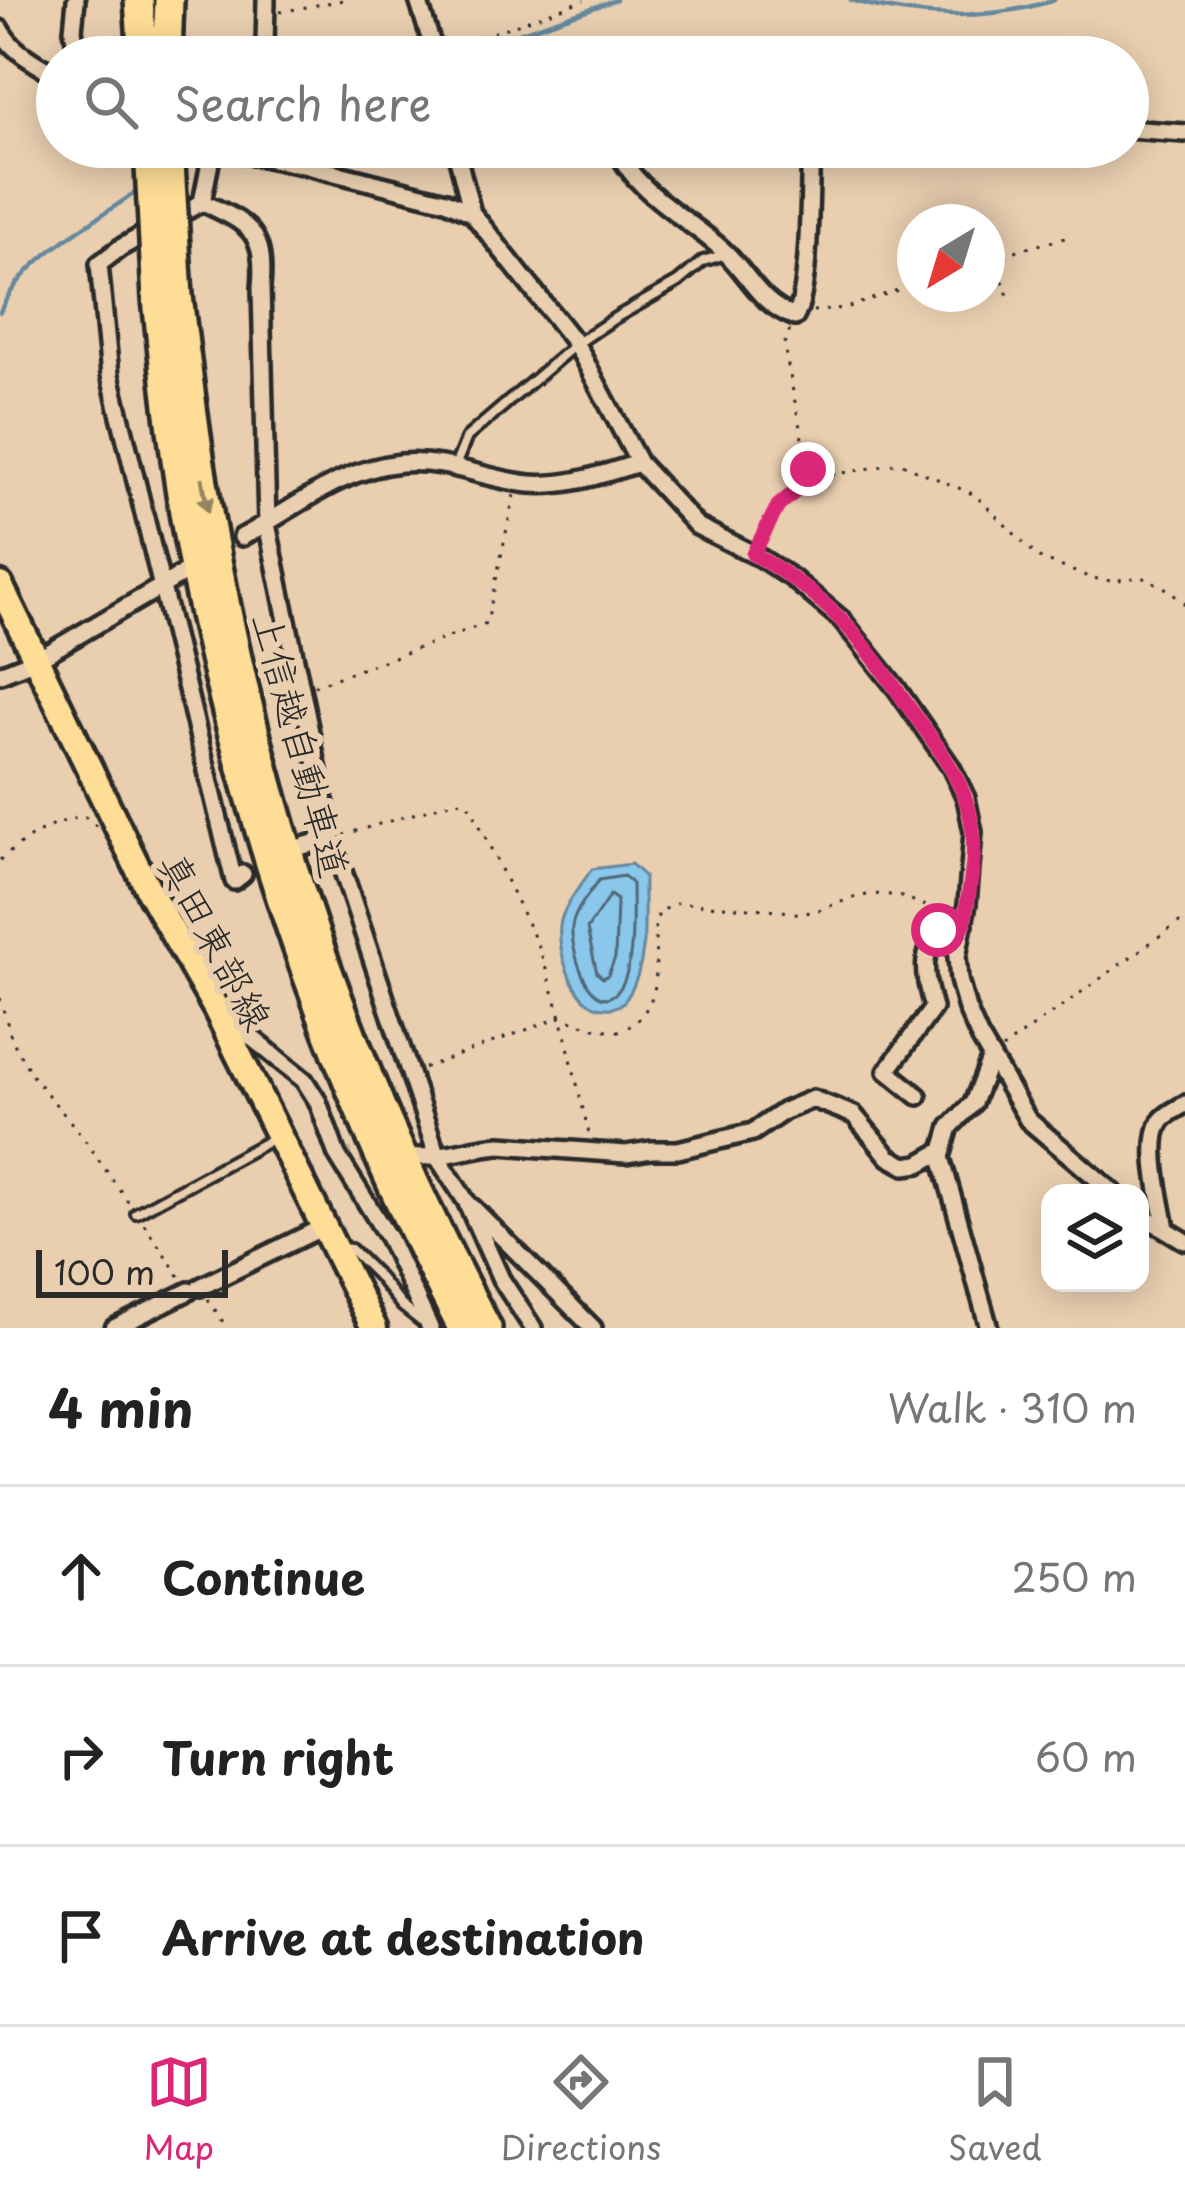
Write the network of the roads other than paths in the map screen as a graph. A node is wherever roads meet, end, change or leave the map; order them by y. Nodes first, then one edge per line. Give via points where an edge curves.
1 (76, 0) edge
2 (143, 0) edge
3 (169, 0) edge
4 (418, 0) edge
5 (0, 29) edge
6 (74, 36) edge
7 (149, 36) edge
8 (157, 36) edge
9 (429, 36) edge
10 (36, 63) edge
11 (1149, 130) edge
12 (1185, 133) edge
13 (152, 168) edge
14 (170, 168) edge
15 (208, 168) edge
16 (316, 168) edge
17 (460, 168) edge
18 (629, 168) edge
19 (810, 168) edge
20 (202, 202) junction
21 (472, 214) junction
22 (726, 254) junction
23 (168, 297) junction
24 (576, 344) junction
25 (639, 463) junction
26 (455, 466) junction
27 (267, 524) junction
28 (242, 537) dead end
29 (184, 573) dead end
30 (0, 585) edge
31 (161, 586) junction
32 (38, 659) junction
33 (2, 670) edge
34 (332, 838) junction
35 (303, 847) dead end
36 (243, 874) dead end
37 (964, 924) junction
38 (215, 1007) junction
39 (991, 1057) junction
40 (918, 1096) dead end
41 (1185, 1104) edge
42 (278, 1136) junction
43 (942, 1151) junction
44 (415, 1157) dead end
45 (438, 1157) junction
46 (1103, 1184) edge
47 (466, 1201) junction
48 (136, 1213) road end
49 (1149, 1219) edge
50 (1166, 1229) junction
51 (328, 1237) junction
52 (1185, 1241) edge
53 (114, 1328) edge
54 (374, 1328) edge
55 (430, 1328) edge
56 (462, 1328) edge
57 (487, 1328) edge
58 (533, 1328) edge
59 (593, 1328) edge
60 (989, 1328) edge

1 - 6 street
2 - 7 highway
3 - 8 highway
4 - 9 street
5 - 10 street
11 - 12 street
13 - 23 highway, 上信越自動車道, bridge
14 - 23 highway, 上信越自動車道, bridge
15 - 20 street
16 - 21 street
17 - 21 street
18 - 22 street
19 - 22 street via 798,313 776,310
20 - 27 street via 243,221 263,260
20 - 31 street via 99,264 110,375
21 - 24 street
22 - 24 lane
23 - 56 highway, 上信越自動車道 via 177,464 196,574 262,840 340,1063
23 -> 57 highway, 上信越自動車道 via 218,568 288,849 384,1116
24 - 25 street
24 - 26 lane via 467,437
25 - 26 street via 563,485
25 - 37 street via 697,526 792,578 842,620 951,766 973,832
26 - 27 street via 404,463 358,472
27 - 28 street
27 - 34 street
29 - 31 street
30 - 32 main road, 真田東部線
31 - 32 street
31 - 36 street via 234,880
32 - 33 street
32 - 38 main road, 真田東部線 via 148,891
34 - 35 street
34 - 45 street
37 - 39 street via 959,980
37 - 40 street via 943,922 930,942 933,1008 887,1071
38 - 42 main road, 真田東部線
38 - 55 street via 304,1080
39 - 43 street
39 - 46 street via 1028,1120
41 - 50 street via 1156,1133
42 - 48 lane
42 - 51 main road, 真田東部線
43 - 45 street via 905,1166 854,1115 813,1099 753,1132 699,1147 626,1154 500,1144
43 - 60 street
44 - 45 street
45 - 47 street
47 - 58 street
47 - 59 street
49 - 50 street
50 - 52 street
51 - 53 street
51 - 54 main road, 真田東部線
51 - 55 lane

